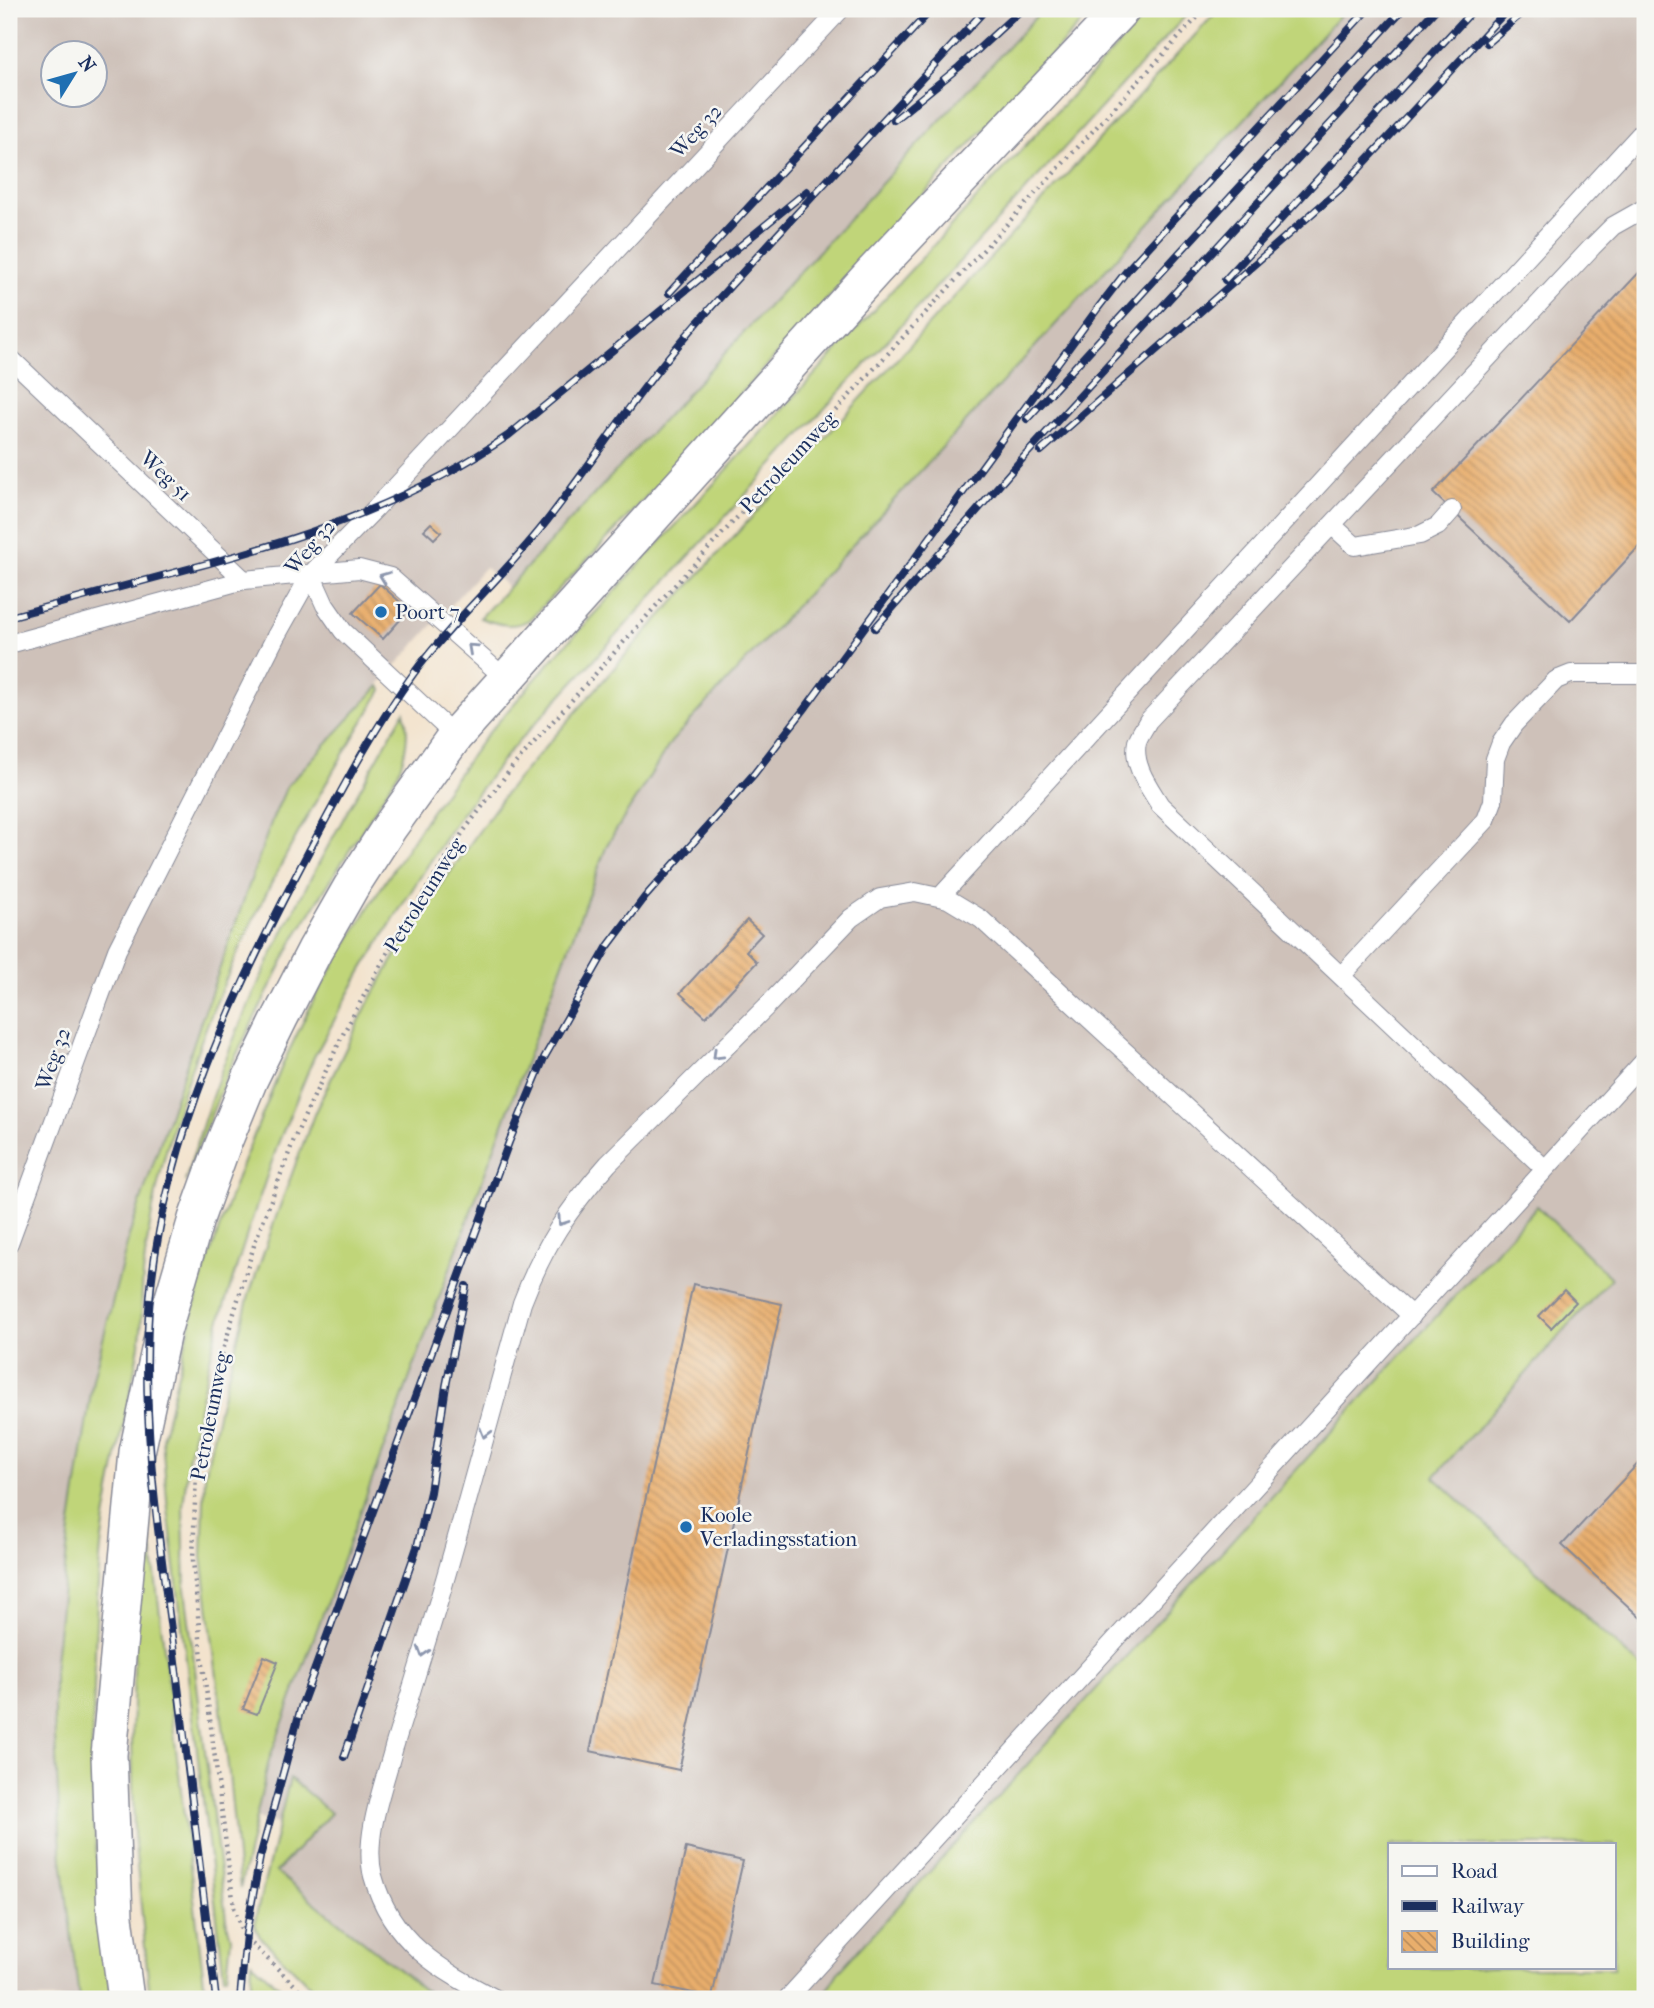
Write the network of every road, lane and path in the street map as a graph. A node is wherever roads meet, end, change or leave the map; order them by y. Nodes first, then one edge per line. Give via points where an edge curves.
1 (841, 9) edge
2 (1122, 9) edge
3 (1205, 9) edge
4 (1645, 129) edge
5 (1645, 208) edge
6 (9, 357) edge
7 (1451, 510) dead end
8 (1332, 525) junction
9 (311, 573) junction
10 (244, 580) junction
11 (9, 644) edge
12 (1645, 674) edge
13 (506, 679) junction
14 (454, 736) junction
15 (940, 897) junction
16 (1341, 976) junction
17 (1645, 1060) edge
18 (1545, 1169) junction
19 (9, 1243) edge
20 (1412, 1317) junction
21 (126, 1999) edge
22 (309, 1999) edge
23 (496, 1999) edge
24 (787, 1999) edge

1 - 9 lane, Weg 32 via 376,509
2 - 13 street via 874,271
3 - 22 path, Petroleumweg via 513,766 463,832 399,932 344,1032 295,1137 255,1241 220,1357 196,1471 194,1560 234,1907 248,1940
4 - 15 lane
5 - 8 lane via 1613,226 1592,247
6 - 10 lane, Weg 51
7 - 8 lane via 1438,526 1420,535 1354,546
8 - 16 lane via 1148,721 1137,740 1136,760 1160,805
9 - 10 lane
13 -> 9 lane via 390,577 359,569
9 - 14 lane via 343,631
9 - 19 lane, Weg 32 via 117,950
10 - 11 lane
12 - 16 lane via 1571,674 1556,680 1501,743 1486,820
13 - 14 street
14 - 21 street via 351,887 250,1079 196,1219 163,1332 136,1452 109,1755 115,1917
15 - 20 lane via 981,919
15 -> 23 lane via 915,892 880,898 851,918 587,1187 534,1270 371,1842 372,1873 382,1904 399,1929 436,1965
16 - 18 lane
17 - 18 lane
18 - 20 lane
20 - 24 lane

